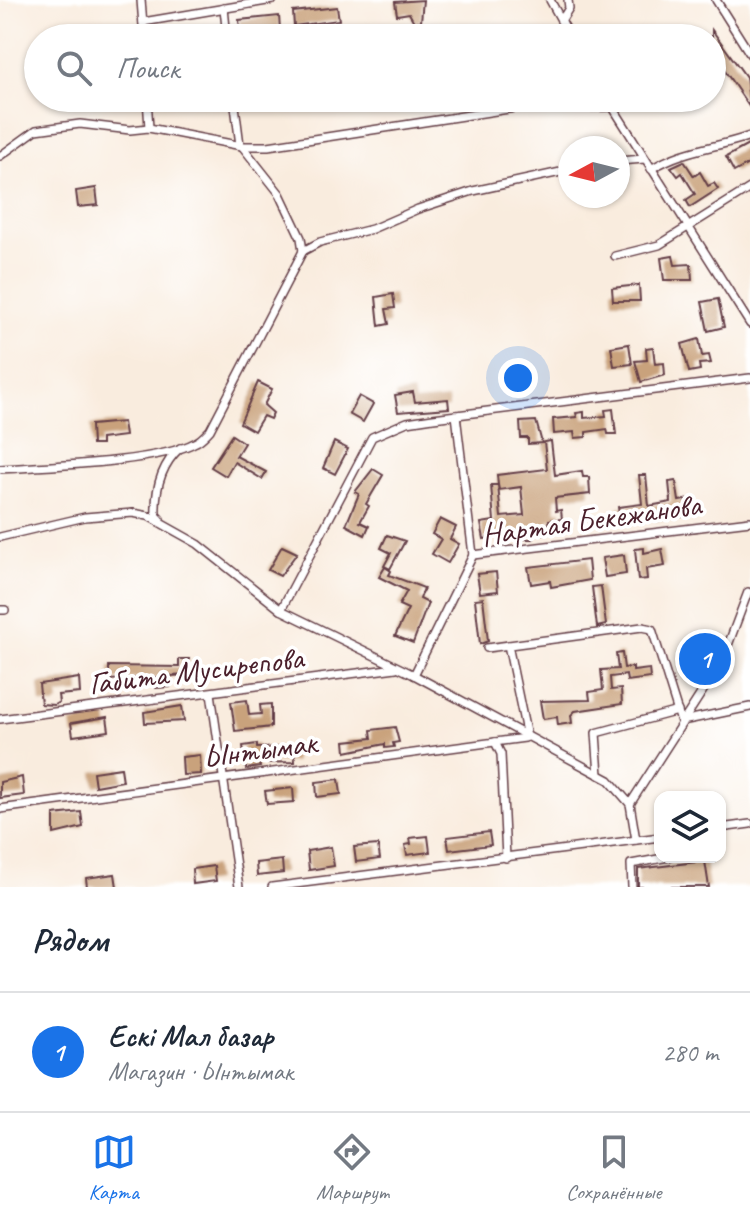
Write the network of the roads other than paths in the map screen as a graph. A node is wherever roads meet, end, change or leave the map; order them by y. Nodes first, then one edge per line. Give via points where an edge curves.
1 (141, 0) edge
2 (273, 0) edge
3 (550, 0) edge
4 (568, 0) edge
5 (716, 0) edge
6 (224, 8) junction
7 (561, 21) junction
8 (143, 22) joint
9 (226, 24) edge
10 (563, 24) edge
11 (750, 54) edge
12 (148, 112) edge
13 (236, 112) edge
14 (490, 112) edge
15 (615, 112) edge
16 (149, 128) junction
17 (750, 136) edge
18 (241, 146) junction
19 (0, 156) edge
20 (645, 159) junction
21 (630, 160) edge
22 (651, 169) junction
23 (558, 173) edge
24 (750, 188) edge
25 (690, 225) junction
26 (303, 251) junction
27 (615, 256) dead end
28 (750, 324) edge
29 (750, 378) edge
30 (456, 415) junction
31 (182, 447) junction
32 (0, 469) edge
33 (750, 521) edge
34 (165, 525) junction
35 (0, 537) edge
36 (473, 555) junction
37 (748, 592) dead end
38 (281, 610) junction
39 (508, 645) junction
40 (487, 648) dead end
41 (399, 668) junction
42 (414, 675) junction
43 (211, 693) junction
44 (750, 707) edge
45 (678, 711) junction
46 (0, 719) edge
47 (682, 722) junction
48 (528, 738) junction
49 (495, 742) junction
50 (599, 775) junction
51 (225, 778) junction
52 (630, 804) junction
53 (0, 809) edge
54 (750, 824) edge
55 (726, 827) edge
56 (654, 838) edge
57 (636, 840) junction
58 (506, 858) junction
59 (654, 860) edge
60 (239, 887) edge
61 (272, 887) edge
62 (632, 887) edge

1 - 8 street
2 - 6 street
3 - 7 street
4 - 7 street
5 - 11 street
6 - 8 street
6 - 9 street
7 - 10 street
12 - 16 street
13 - 18 street
14 - 18 street
15 - 20 street
16 - 18 street
16 - 19 street via 80,124 36,130
17 - 22 street via 726,146 678,153
18 - 26 street via 280,194
20 - 21 street
20 - 22 street
22 - 25 street
23 - 26 street via 473,191
24 - 25 street
25 - 27 street via 659,245
25 - 28 street
26 - 31 street via 210,430
29 - 30 street
30 - 36 street
30 - 38 street via 407,422 372,437
31 - 32 street via 79,464
31 - 34 street via 163,471 157,492 156,515
33 - 36 street, Нартая Бекежанова
34 - 35 street via 133,513 107,514
34 - 38 street via 198,544
36 - 42 street, Нартая Бекежанова
37 - 47 street via 722,661
38 - 41 street
39 - 40 street
39 - 45 street via 652,629
39 - 48 street
41 - 42 street
41 - 43 street, Габита Мусирепова
42 - 48 street
43 - 46 street, Габита Мусирепова
43 - 51 street
44 - 47 street
45 - 47 street
45 - 50 street via 596,733
47 - 52 street
48 - 49 street, Ынтымак
48 - 50 street
49 - 51 street, Ынтымак
49 - 58 street via 501,754
50 - 52 street via 622,791
51 - 53 street, Ынтымак
51 - 60 street
52 - 57 street
54 - 55 street
56 - 57 street
57 - 58 street
58 - 61 street
59 - 62 street via 631,864

